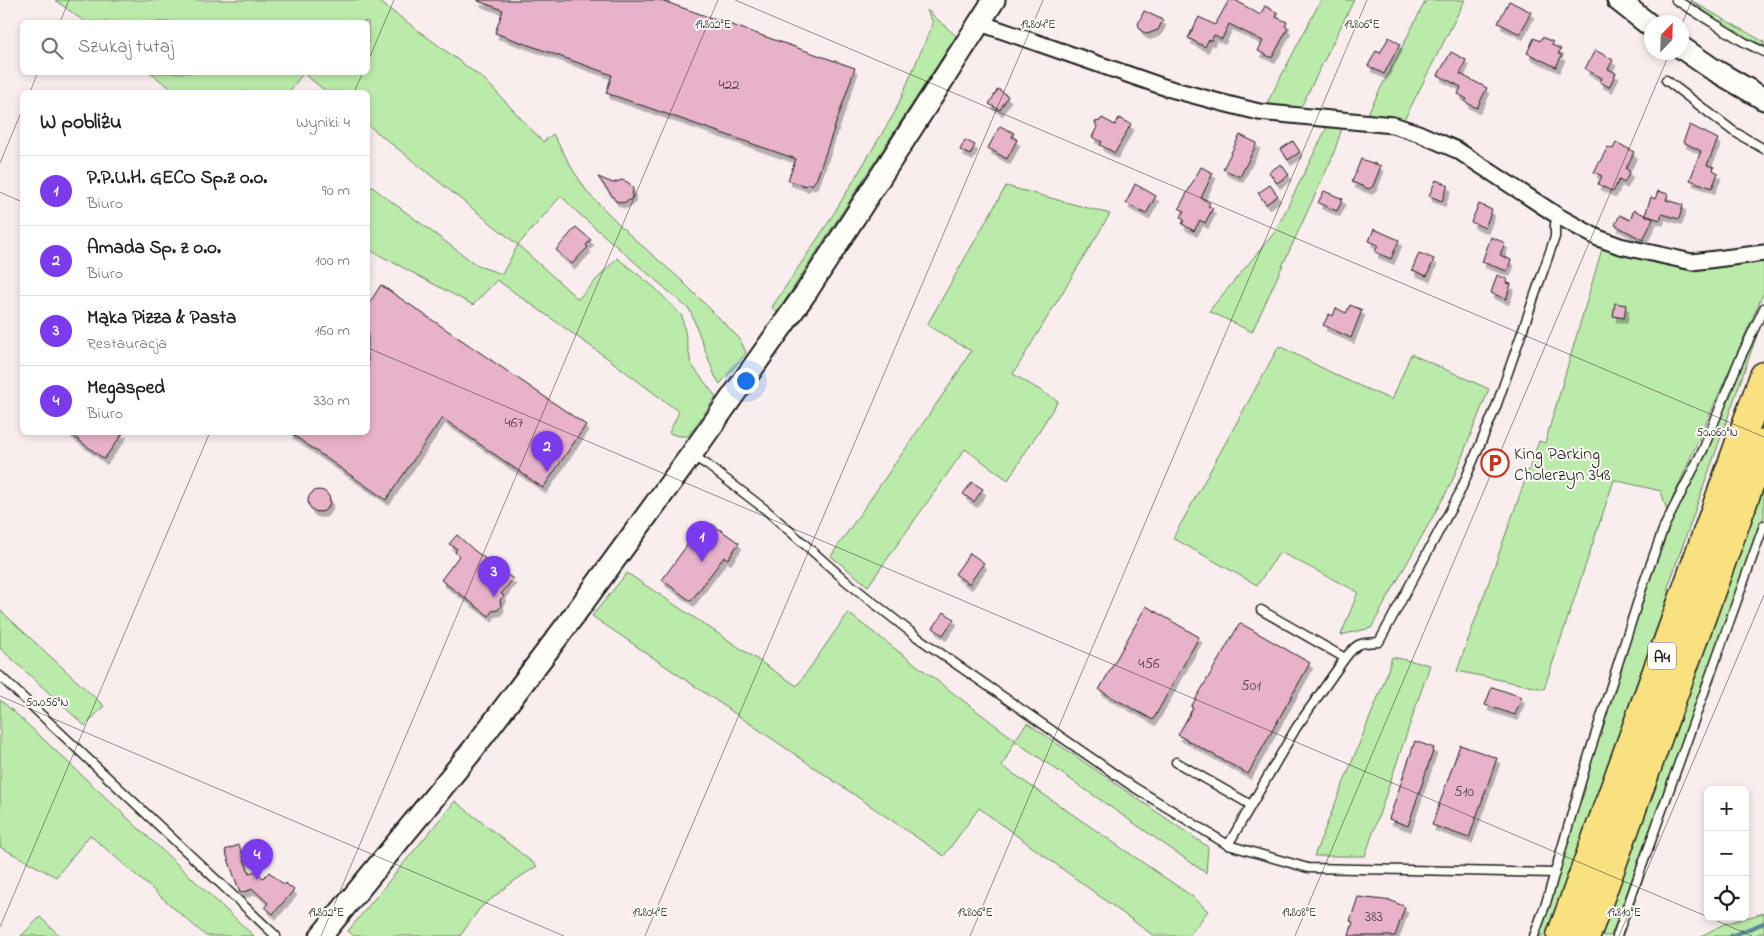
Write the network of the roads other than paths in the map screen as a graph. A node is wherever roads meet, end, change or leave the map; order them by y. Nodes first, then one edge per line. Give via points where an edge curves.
1 (994, 0) edge
2 (1618, 0) edge
3 (1676, 0) edge
4 (1644, 21) edge
5 (980, 23) junction
6 (1764, 52) edge
7 (1689, 53) edge
8 (1666, 80) dead end
9 (1764, 99) edge
10 (1764, 149) edge
11 (1558, 216) junction
12 (1764, 253) edge
13 (1764, 308) edge
14 (1764, 376) edge
15 (1764, 444) edge
16 (691, 455) junction
17 (1764, 525) edge
18 (1261, 610) dead end
19 (1345, 658) junction
20 (0, 676) edge
21 (1176, 762) dead end
22 (1252, 805) junction
23 (1228, 845) junction
24 (1555, 873) junction
25 (276, 936) edge
26 (321, 936) edge
27 (1534, 936) edge
28 (1561, 936) edge
29 (1586, 936) edge
30 (1617, 936) edge

1 - 5 main road
2 - 4 main road
3 - 6 lane
5 - 11 street via 1167,88 1259,112 1393,124 1457,150
5 - 16 main road via 807,291
7 - 9 main road
8 - 10 lane via 1733,131
11 - 12 street via 1620,246 1692,262
11 - 19 lane via 1555,237 1496,407 1459,494 1379,642 1356,645
13 - 24 lane via 1703,450 1664,528 1588,758
14 - 28 highway, A4
15 - 29 highway, A4
16 - 23 lane via 766,510 846,581 917,636 1132,786
16 - 26 main road via 471,752
17 - 30 lane
18 - 19 lane
19 - 22 lane via 1296,728
20 - 25 lane
21 - 22 lane
22 - 23 lane
23 - 24 lane via 1308,868
24 - 27 lane

